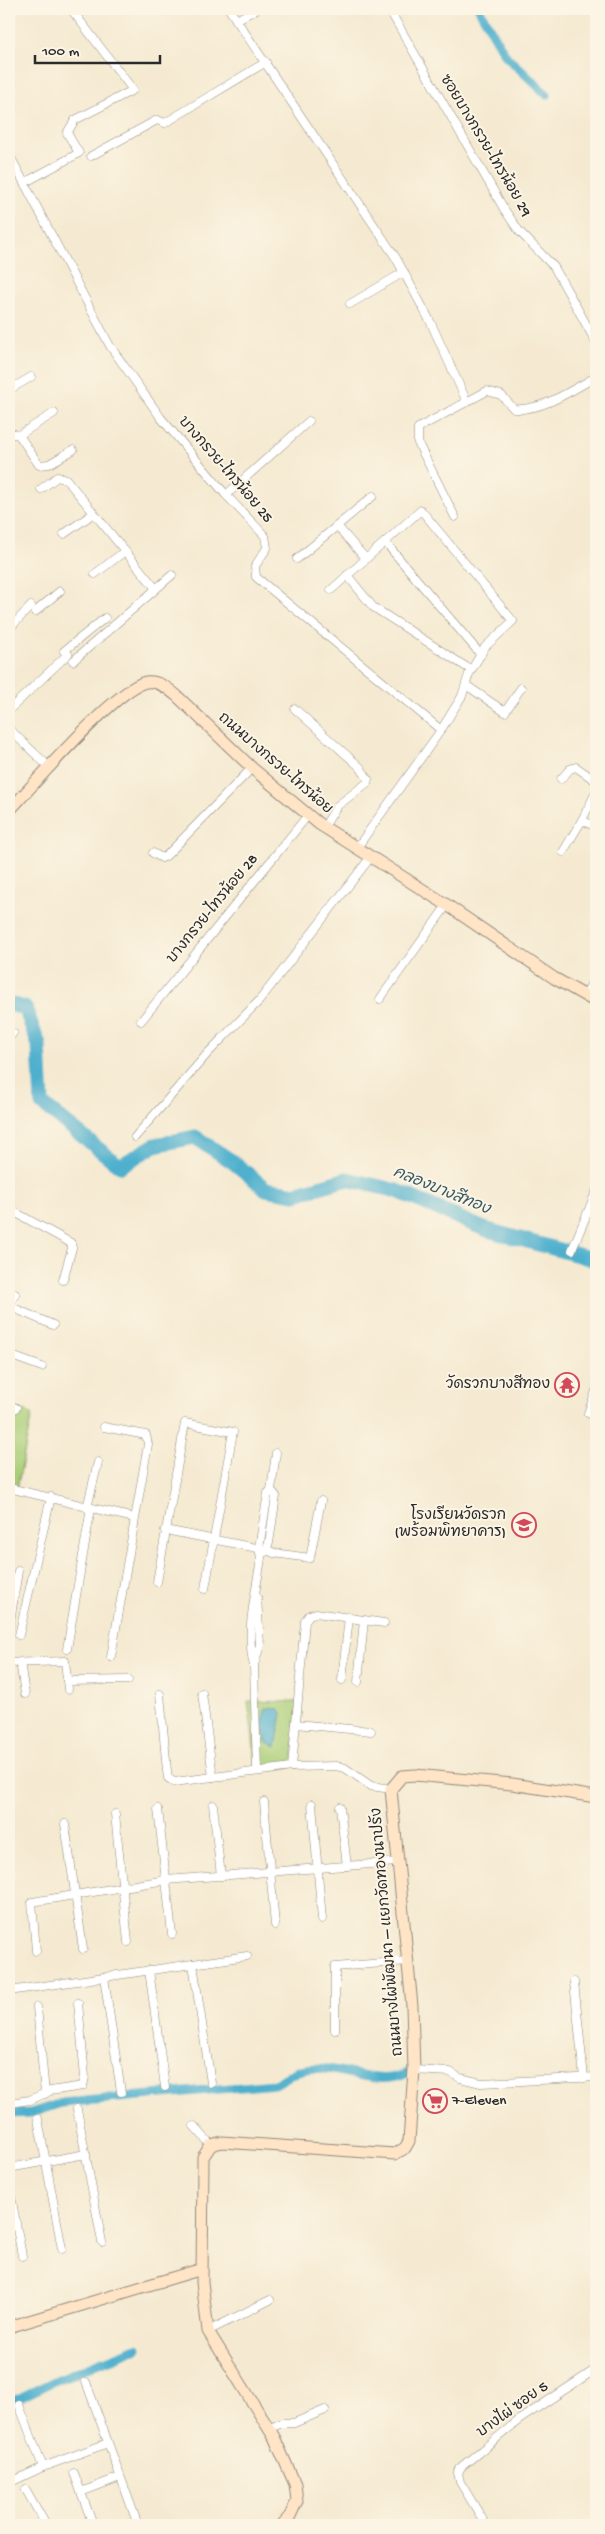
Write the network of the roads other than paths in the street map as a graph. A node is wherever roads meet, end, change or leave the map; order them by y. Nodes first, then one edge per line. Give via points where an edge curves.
1 (71, 9) edge
2 (229, 9) edge
3 (257, 9) edge
4 (389, 9) edge
5 (236, 20) junction
6 (266, 62) junction
7 (9, 154) edge
8 (91, 156) dead end
9 (24, 183) junction
10 (404, 272) junction
11 (350, 304) dead end
12 (596, 342) edge
13 (31, 377) dead end
14 (596, 377) edge
15 (9, 390) edge
16 (467, 402) junction
17 (54, 413) dead end
18 (309, 422) dead end
19 (9, 433) edge
20 (19, 435) junction
21 (73, 450) dead end
22 (42, 489) dead end
23 (226, 495) junction
24 (373, 496) dead end
25 (94, 512) junction
26 (455, 517) dead end
27 (337, 526) junction
28 (64, 534) dead end
29 (385, 542) junction
30 (125, 551) junction
31 (297, 559) dead end
32 (366, 559) junction
33 (95, 574) dead end
34 (172, 575) dead end
35 (347, 575) junction
36 (156, 590) junction
37 (331, 590) dead end
38 (60, 591) dead end
39 (105, 618) dead end
40 (9, 629) edge
41 (481, 655) junction
42 (73, 661) dead end
43 (472, 670) junction
44 (466, 685) junction
45 (522, 688) dead end
46 (296, 709) dead end
47 (9, 710) edge
48 (9, 729) edge
49 (441, 730) junction
50 (49, 767) junction
51 (252, 768) junction
52 (561, 779) dead end
53 (596, 781) edge
54 (596, 792) edge
55 (9, 811) edge
56 (308, 815) junction
57 (582, 820) junction
58 (324, 827) junction
59 (596, 827) edge
60 (356, 849) junction
61 (564, 852) dead end
62 (153, 853) dead end
63 (370, 858) junction
64 (447, 905) junction
65 (596, 976) edge
66 (585, 996) junction
67 (380, 999) dead end
68 (596, 1002) edge
69 (142, 1021) dead end
70 (135, 1137) dead end
71 (596, 1192) edge
72 (9, 1209) edge
73 (572, 1250) dead end
74 (63, 1280) dead end
75 (15, 1294) dead end
76 (9, 1306) edge
77 (54, 1325) dead end
78 (9, 1355) edge
79 (42, 1367) dead end
80 (596, 1391) edge
81 (596, 1417) edge
82 (104, 1427) dead end
83 (276, 1453) dead end
84 (98, 1462) dead end
85 (9, 1488) edge
86 (51, 1497) junction
87 (321, 1501) dead end
88 (89, 1508) junction
89 (134, 1518) junction
90 (165, 1530) junction
91 (215, 1539) junction
92 (263, 1549) junction
93 (18, 1571) dead end
94 (156, 1582) dead end
95 (205, 1589) dead end
96 (11, 1603) edge
97 (348, 1618) junction
98 (364, 1620) junction
99 (384, 1623) dead end
100 (9, 1628) edge
101 (19, 1635) dead end
102 (67, 1649) dead end
103 (111, 1657) dead end
104 (20, 1662) junction
105 (9, 1663) edge
106 (128, 1680) dead end
107 (342, 1680) dead end
108 (358, 1682) dead end
109 (202, 1693) dead end
110 (24, 1694) dead end
111 (160, 1694) dead end
112 (296, 1724) junction
113 (371, 1731) dead end
114 (292, 1767) junction
115 (257, 1771) junction
116 (213, 1777) junction
117 (392, 1789) junction
118 (596, 1797) edge
119 (264, 1802) dead end
120 (213, 1804) dead end
121 (312, 1804) dead end
122 (340, 1807) dead end
123 (158, 1809) dead end
124 (114, 1814) dead end
125 (65, 1824) dead end
126 (397, 1862) junction
127 (347, 1866) junction
128 (318, 1868) junction
129 (270, 1872) junction
130 (221, 1876) junction
131 (166, 1880) junction
132 (122, 1887) junction
133 (75, 1895) junction
134 (322, 1919) dead end
135 (275, 1925) dead end
136 (172, 1934) dead end
137 (128, 1942) dead end
138 (83, 1949) dead end
139 (36, 1951) dead end
140 (247, 1956) dead end
141 (407, 1961) junction
142 (193, 1964) junction
143 (149, 1970) junction
144 (104, 1977) junction
145 (574, 1982) dead end
146 (9, 1991) edge
147 (78, 2003) dead end
148 (37, 2007) dead end
149 (335, 2030) dead end
150 (414, 2070) junction
151 (596, 2077) edge
152 (584, 2078) junction
153 (211, 2083) dead end
154 (165, 2087) dead end
155 (121, 2092) dead end
156 (45, 2094) junction
157 (9, 2103) edge
158 (77, 2109) dead end
159 (38, 2119) dead end
160 (194, 2126) dead end
161 (211, 2145) junction
162 (86, 2154) junction
163 (47, 2162) junction
164 (9, 2168) edge
165 (9, 2185) edge
166 (102, 2242) dead end
167 (62, 2249) dead end
168 (22, 2256) dead end
169 (202, 2269) junction
170 (270, 2300) dead end
171 (9, 2327) edge
172 (208, 2331) junction
173 (596, 2369) edge
174 (86, 2382) dead end
175 (19, 2405) dead end
176 (325, 2410) dead end
177 (268, 2428) junction
178 (108, 2443) junction
179 (43, 2467) junction
180 (74, 2473) dead end
181 (115, 2479) dead end
182 (9, 2483) edge
183 (26, 2490) dead end
184 (81, 2492) junction
185 (46, 2525) edge
186 (93, 2525) edge
187 (138, 2525) edge
188 (282, 2525) edge
189 (486, 2525) edge

1 - 9 street via 133,90 75,120 67,133 79,153
2 - 5 street
3 - 5 street
4 - 12 street, ซอยบางกรวย-ไทรน้อย 29 via 504,209 519,231 554,267
5 - 6 street
6 - 8 street via 165,123 156,120
6 - 10 street
7 - 9 street, บางกรวย-ไทรน้อย 25
9 - 23 street, บางกรวย-ไทรน้อย 25 via 110,346 161,418
10 - 11 street
10 - 16 street
13 - 15 street
14 - 16 street via 544,404 524,410 514,409 501,395 487,391
16 - 26 street via 424,423 416,435
17 - 20 street
18 - 23 street
19 - 20 street
20 - 21 street via 39,466
22 - 25 street via 62,476
23 - 49 street, บางกรวย-ไทรน้อย 25 via 268,541 255,566 256,577
24 - 27 street
25 - 28 street
25 - 30 street
27 - 31 street
27 - 32 street
29 - 32 street
29 - 41 street
29 - 41 street via 421,510 512,621
30 - 33 street
30 - 36 street
32 - 35 street
34 - 36 street
35 - 37 street
35 - 43 street via 373,607
36 - 42 street
38 - 40 street
39 - 47 street
41 - 43 street
43 - 44 street
44 - 45 street via 505,712
44 - 49 street
46 - 58 street via 360,767 368,779 337,806
48 - 50 street
49 - 60 street
50 - 51 street, ถนนบางกรวย-ไทรน้อย via 110,706 147,682 162,685 177,696
50 - 55 street, ถนนบางกรวย-ไทรน้อย
51 - 56 street, ถนนบางกรวย-ไทรน้อย
51 - 62 street via 166,856 162,858
52 - 53 street via 576,767
54 - 57 street
56 - 58 street, ถนนบางกรวย-ไทรน้อย
56 - 69 street, บางกรวย-ไทรน้อย 28
57 - 59 street
57 - 61 street
58 - 60 street, ถนนบางกรวย-ไทรน้อย
60 - 63 street, ถนนบางกรวย-ไทรน้อย
63 - 64 street, ถนนบางกรวย-ไทรน้อย
63 - 70 street via 259,1001 208,1053
64 - 66 street, ถนนบางกรวย-ไทรน้อย
64 - 67 street
65 - 66 street
66 - 68 street, ถนนบางกรวย-ไทรน้อย
71 - 73 street
72 - 74 street via 71,1243
75 - 76 street
76 - 77 street
78 - 79 street
80 - 81 street via 588,1413
82 - 89 street via 148,1438
83 - 92 street
84 - 88 street
85 - 86 street
86 - 88 street
86 - 101 street
87 - 92 street via 310,1558
88 - 89 street
88 - 102 street
89 - 103 street
90 - 91 street
90 - 91 street via 185,1424 233,1432
90 - 94 street
91 - 92 street
91 - 95 street
92 - 115 street via 250,1632
93 - 96 street
96 - 100 street
97 - 98 street
97 - 107 street
97 - 112 street via 316,1613 305,1621
98 - 99 street
98 - 108 street
104 - 105 street
104 - 106 street via 65,1661 68,1685
104 - 110 street
109 - 116 street
111 - 116 street via 168,1778 174,1782
112 - 113 street
112 - 114 street
114 - 115 street
114 - 117 street via 336,1766 345,1768 371,1786
115 - 116 street
117 - 118 street, ถนนบางไผ่พัฒนา – แยกวัดทองนาปรัง via 402,1776 414,1775 512,1784
117 - 126 street, ถนนบางไผ่พัฒนา – แยกวัดทองนาปรัง
119 - 129 street
120 - 130 street
121 - 128 street
122 - 127 street
123 - 131 street
124 - 132 street
125 - 133 street
126 - 127 street
126 - 141 street, ถนนบางไผ่พัฒนา – แยกวัดทองนาปรัง
127 - 128 street
128 - 129 street
128 - 134 street
129 - 130 street
129 - 135 street
130 - 131 street
131 - 132 street
131 - 136 street
132 - 133 street
132 - 137 street
133 - 138 street
133 - 139 street via 32,1902
140 - 142 street
141 - 149 street via 335,1968
141 - 150 street, ถนนบางไผ่พัฒนา – แยกวัดทองนาปรัง
142 - 143 street
142 - 153 street
143 - 144 street
143 - 154 street
144 - 146 street
144 - 155 street
145 - 152 street
147 - 156 street via 83,2086
148 - 156 street
150 - 152 street via 450,2072 480,2084
150 - 161 street, ถนนบางไผ่พัฒนา – แยกวัดทองนาปรัง via 409,2142 395,2154 222,2142
151 - 152 street
156 - 157 street
158 - 162 street
159 - 163 street
160 - 161 street
161 - 169 street via 203,2157
162 - 163 street
162 - 166 street
163 - 164 street
163 - 167 street
165 - 168 street
169 - 171 street
169 - 172 street
170 - 172 street
172 - 177 street
173 - 189 street, บางไผ่ ซอย 5 via 519,2420 461,2467 458,2473 460,2482
174 - 178 street
175 - 179 street
176 - 177 street via 294,2423
177 - 188 street via 295,2484 296,2500 290,2516
178 - 179 street
178 - 187 street
179 - 182 street
180 - 184 street
181 - 184 street
183 - 185 street
184 - 186 street

